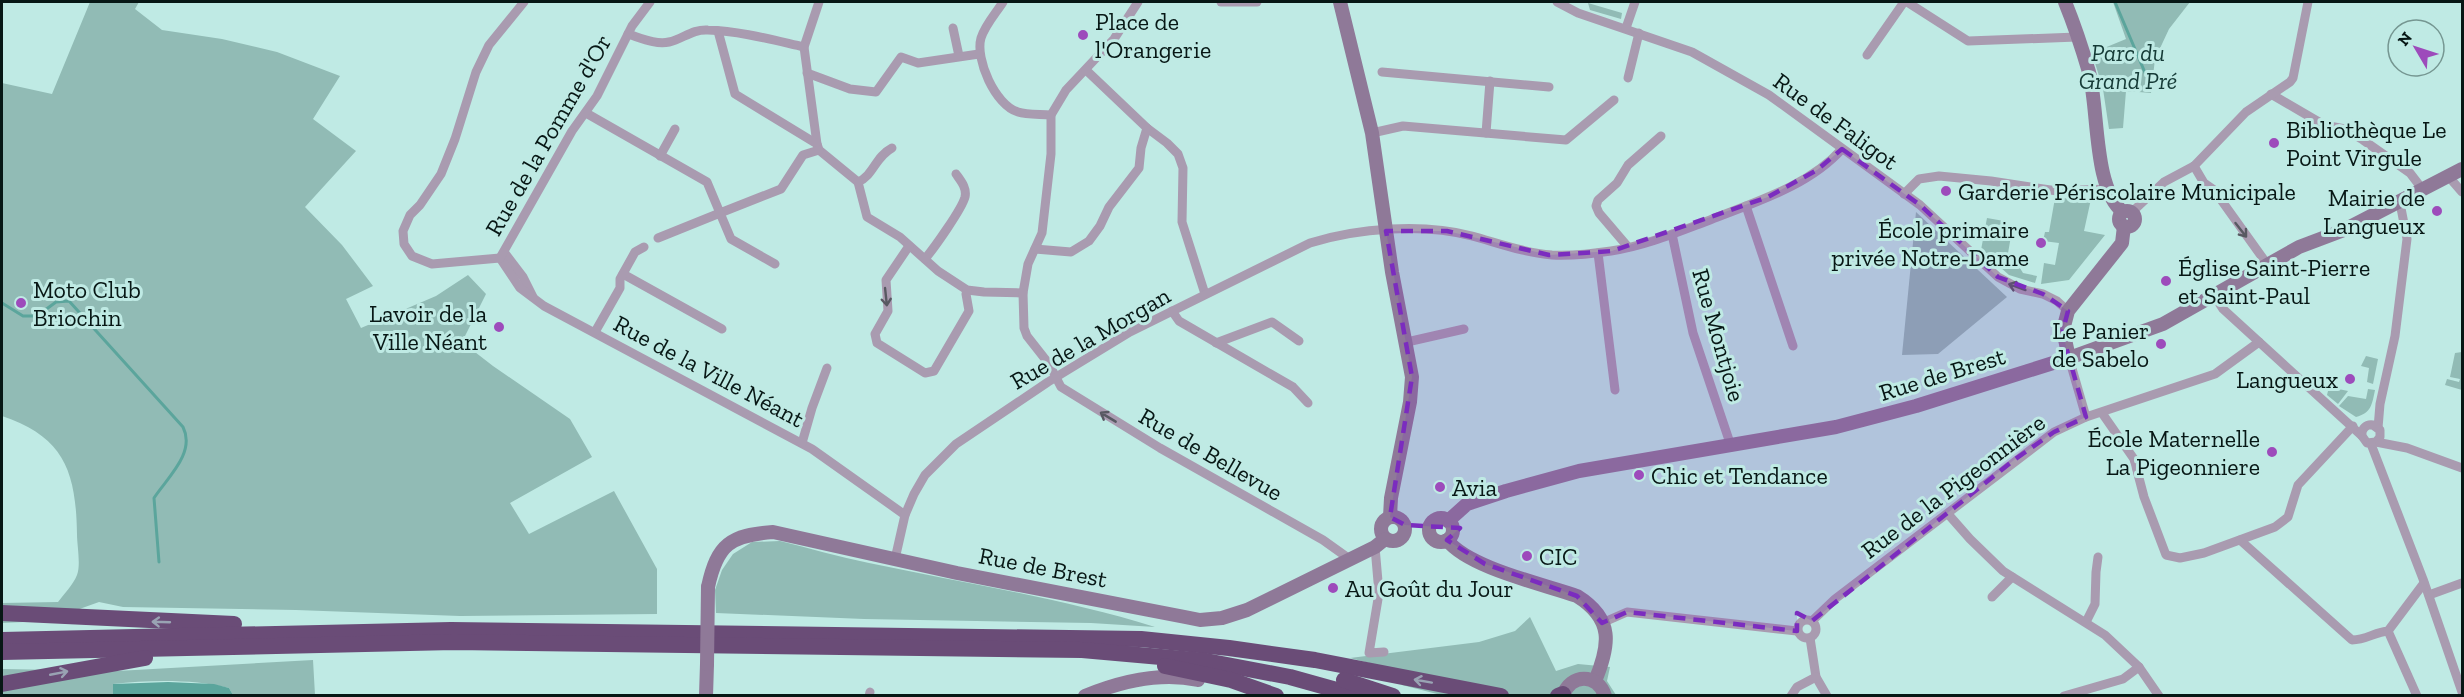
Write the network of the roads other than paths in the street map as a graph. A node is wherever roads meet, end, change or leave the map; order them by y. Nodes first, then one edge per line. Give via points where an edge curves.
1 (524, 2) edge
2 (650, 2) edge
3 (819, 2) edge
4 (1003, 2) edge
5 (1138, 2) edge
6 (1221, 2) edge
7 (1257, 2) edge
8 (1340, 2) edge
9 (1557, 2) edge
10 (1635, 2) edge
11 (1906, 2) edge
12 (2065, 2) edge
13 (2308, 2) edge
14 (953, 28) dead end
15 (1626, 28) junction
16 (718, 31) junction
17 (1639, 33) junction
18 (628, 34) junction
19 (2077, 37) junction
20 (804, 47) junction
21 (979, 54) junction
22 (1867, 55) dead end
23 (959, 56) junction
24 (1086, 70) junction
25 (1382, 72) dead end
26 (807, 73) junction
27 (1628, 78) dead end
28 (1490, 81) junction
29 (1549, 87) dead end
30 (2271, 94) junction
31 (1614, 100) dead end
32 (586, 113) junction
33 (1051, 115) junction
34 (1147, 128) junction
35 (675, 129) dead end
36 (1372, 133) junction
37 (1486, 133) junction
38 (1661, 136) dead end
39 (818, 147) junction
40 (892, 148) dead end
41 (1842, 149) junction
42 (660, 156) junction
43 (2194, 166) junction
44 (2463, 170) edge
45 (956, 174) dead end
46 (2449, 177) junction
47 (858, 182) junction
48 (2107, 189) junction
49 (2423, 190) junction
50 (2462, 193) edge
51 (1904, 194) junction
52 (2400, 202) junction
53 (1746, 206) junction
54 (2127, 212) junction
55 (720, 213) junction
56 (1380, 231) junction
57 (1672, 234) junction
58 (658, 238) dead end
59 (909, 246) junction
60 (644, 247) dead end
61 (1628, 247) junction
62 (1035, 249) junction
63 (1598, 253) junction
64 (502, 255) junction
65 (925, 259) junction
66 (775, 264) dead end
67 (2267, 264) junction
68 (623, 274) junction
69 (967, 290) junction
70 (1023, 293) junction
71 (1205, 294) junction
72 (2214, 295) junction
73 (1172, 310) junction
74 (2068, 311) junction
75 (722, 329) dead end
76 (1464, 329) dead end
77 (595, 332) junction
78 (1299, 341) dead end
79 (1407, 342) junction
80 (2259, 342) junction
81 (1216, 343) junction
82 (1793, 346) dead end
83 (2069, 358) junction
84 (827, 368) dead end
85 (1055, 378) junction
86 (1615, 390) dead end
87 (1308, 403) dead end
88 (2102, 413) junction
89 (2086, 417) junction
90 (2353, 426) junction
91 (2371, 430) junction
92 (801, 443) junction
93 (2373, 443) junction
94 (1731, 446) junction
95 (2407, 448) junction
96 (2463, 468) edge
97 (1948, 514) junction
98 (905, 515) junction
99 (1390, 517) junction
100 (1448, 520) junction
101 (1405, 529) junction
102 (1429, 531) junction
103 (1447, 540) junction
104 (2240, 540) junction
105 (1380, 543) junction
106 (2098, 557) dead end
107 (895, 559) junction
108 (1351, 560) junction
109 (2012, 577) junction
110 (2424, 583) junction
111 (2463, 583) edge
112 (2429, 595) junction
113 (1992, 597) dead end
114 (2, 613) edge
115 (1812, 621) junction
116 (2086, 622) junction
117 (1602, 623) junction
118 (1797, 631) junction
119 (2388, 631) junction
120 (324, 633) junction
121 (1810, 638) junction
122 (1141, 639) junction
123 (2, 640) edge
124 (197, 648) junction
125 (1043, 649) junction
126 (2, 652) edge
127 (1384, 652) dead end
128 (2139, 667) junction
129 (1816, 677) junction
130 (1595, 681) junction
131 (2, 684) edge
132 (2463, 692) edge
133 (2090, 693) edge
134 (1561, 695) edge
135 (706, 696) edge
136 (1085, 696) edge
137 (1274, 696) edge
138 (1358, 696) edge
139 (1393, 696) edge
140 (1501, 696) edge
141 (1605, 696) edge
142 (1791, 696) edge
143 (1827, 696) edge
144 (2064, 696) edge
145 (2159, 696) edge
146 (2417, 696) edge

1 - 64 street via 489,45 441,174 410,215 403,231 404,244 412,256 432,264
2 - 18 street, Rue de la Pomme d'Or
3 - 20 street
4 - 21 street via 982,35
5 - 24 street via 1114,39
6 - 7 street
8 - 36 main road
9 - 15 street, Rue de Faligot
10 - 15 street
11 - 19 street via 1968,41
11 - 22 street
12 - 19 main road
13 - 30 street via 2293,78
14 - 23 street
15 - 17 street, Rue de Faligot
16 - 18 street via 694,30 660,43
16 - 20 street
16 - 39 street via 735,94
17 - 27 street
17 - 41 street, Rue de Faligot via 1692,52 1769,95
18 - 32 street, Rue de la Pomme d'Or
19 - 48 main road via 2089,73
20 - 26 street
21 - 23 street
21 - 33 street via 995,93 1008,107 1018,113
23 - 26 street via 918,63 901,57 876,92 850,89
24 - 33 street via 1066,90
24 - 34 street
25 - 28 street
26 - 39 street
28 - 29 street
28 - 37 street
30 - 43 street via 2239,118
30 - 49 street via 2324,125 2345,129 2399,164
31 - 37 street via 1566,140
32 - 42 street
32 - 64 street, Rue de la Pomme d'Or
33 - 62 street, Rue de Bellevue via 1047,193
34 - 62 street via 1139,168 1089,241 1071,252
34 - 71 street via 1178,154 1182,168 1182,222
35 - 42 street
36 - 37 street via 1403,126
36 - 56 main road
38 - 61 street via 1628,165 1596,206
39 - 47 street
39 - 55 street via 803,155 781,189
40 - 47 street via 881,154 868,178
41 - 51 street, Rue de Faligot
41 - 53 street, Rue de la Morgan via 1789,187
42 - 55 street via 707,182
43 - 54 street via 2164,182
43 -> 67 street
44 - 46 main road, Rue de Brest
45 - 65 street via 963,183 965,196
46 - 49 main road, Rue de Brest
46 - 50 street
47 - 59 street via 867,217
48 - 51 street via 2057,191 1939,176 1918,179
48 - 54 main road via 2116,206
49 - 52 main road, Rue de Brest
74 -> 51 street, Rue de Faligot via 2043,294 2020,289 1998,277
52 - 67 main road, Rue de Brest
52 - 91 street via 2407,239 2395,336
53 - 57 street, Rue de la Morgan
53 - 82 street
54 - 74 main road via 2119,221 2124,226 2122,243
55 - 58 street
55 - 66 street via 731,239
56 - 63 street, Rue de la Morgan via 1447,231 1549,255
56 - 71 street, Rue de la Morgan via 1339,234 1310,243
56 - 79 main road
57 - 61 street, Rue de la Morgan
57 - 94 street, Rue Montjoie via 1693,333
59 - 65 street
59 -> 69 street via 886,280 888,312 875,334 877,343 925,373 934,371 969,310
60 - 68 street via 635,252
61 - 63 street, Rue de la Morgan
62 - 70 street, Rue de Bellevue
63 - 86 street
64 - 77 street, Rue de la Ville Néant via 524,278 534,299
65 - 69 street
67 - 72 main road, Rue de Brest
68 - 75 street
68 - 77 street via 620,288
69 - 70 street
70 - 85 street, Rue de Bellevue via 1027,336
71 - 73 street, Rue de la Morgan
72 - 80 street via 2223,309
72 - 83 main road, Rue de Brest via 2163,324
73 - 81 street via 1179,321
73 - 85 street, Rue de la Morgan
74 - 83 main road via 2063,330
76 - 79 street
77 - 92 street, Rue de la Ville Néant
78 - 81 street via 1272,322
79 - 99 main road via 1412,392
80 - 88 street, Rue de la Pigeonnière via 2215,374
80 - 90 street
81 - 87 street via 1293,387
83 - 89 street
83 - 94 main road, Rue de Brest via 1880,416
84 - 92 street
85 - 98 street, Rue de la Morgan via 982,425 940,458 925,475
108 -> 85 street, Rue de Bellevue via 1089,405 1061,387
88 - 89 street, Rue de la Pigeonnière
88 - 104 street via 2134,459 2166,555 2180,558
89 - 97 street, Rue de la Pigeonnière via 2054,432 2014,460
90 - 91 street
90 - 104 street via 2298,485 2288,517 2275,527
91 - 93 street
91 - 93 street via 2365,441
91 - 95 street
92 - 98 street, Rue de la Ville Néant
93 - 95 street
93 - 110 street
94 - 100 main road, Rue de Brest via 1579,471 1467,504
95 - 96 street
97 - 109 street via 1978,548
97 - 115 street, Rue de la Pigeonnière via 1835,599
98 - 107 street, Rue de la Morgan
99 - 101 main road via 1401,519
99 - 105 main road via 1382,525
100 - 102 main road via 1437,518
100 - 103 main road via 1453,531
101 - 102 main road
101 - 105 main road, Rue de Brest via 1397,541
102 - 103 main road via 1437,541
103 - 117 main road via 1455,549 1485,564 1577,596
104 - 119 street via 2352,640
105 - 108 main road, Rue de Brest
105 - 127 street via 1379,593 1369,653
106 - 116 street via 2095,604
107 - 108 main road, Rue de Brest via 1200,620 1247,610
107 - 135 main road, Rue de Brest, bridge via 773,532 746,534 730,542 712,568 708,587
109 - 113 street
109 - 116 street
110 - 112 street
110 - 119 street
111 - 112 street
112 - 132 street
120 -> 114 highway via 284,626
115 - 118 street via 1802,621
115 - 121 street via 1816,632
116 - 128 street
117 - 118 street via 1627,612
117 - 130 main road via 1607,640
118 - 121 street via 1803,638
119 - 146 street
120 - 122 highway via 451,630
120 - 123 highway
121 - 129 street
122 - 139 highway via 1296,668
140 -> 122 highway via 1315,660
124 - 125 highway via 465,642
124 - 126 highway
131 -> 124 highway via 117,662 175,656
125 - 137 highway via 1206,674
125 - 138 highway via 1206,661 1290,677
128 - 133 street via 2123,679
128 - 145 street
129 - 142 street via 1797,687
129 - 143 street
130 - 134 main road via 1576,679
130 - 141 main road
133 - 144 street
136 - 137 main road via 1129,682 1189,678

